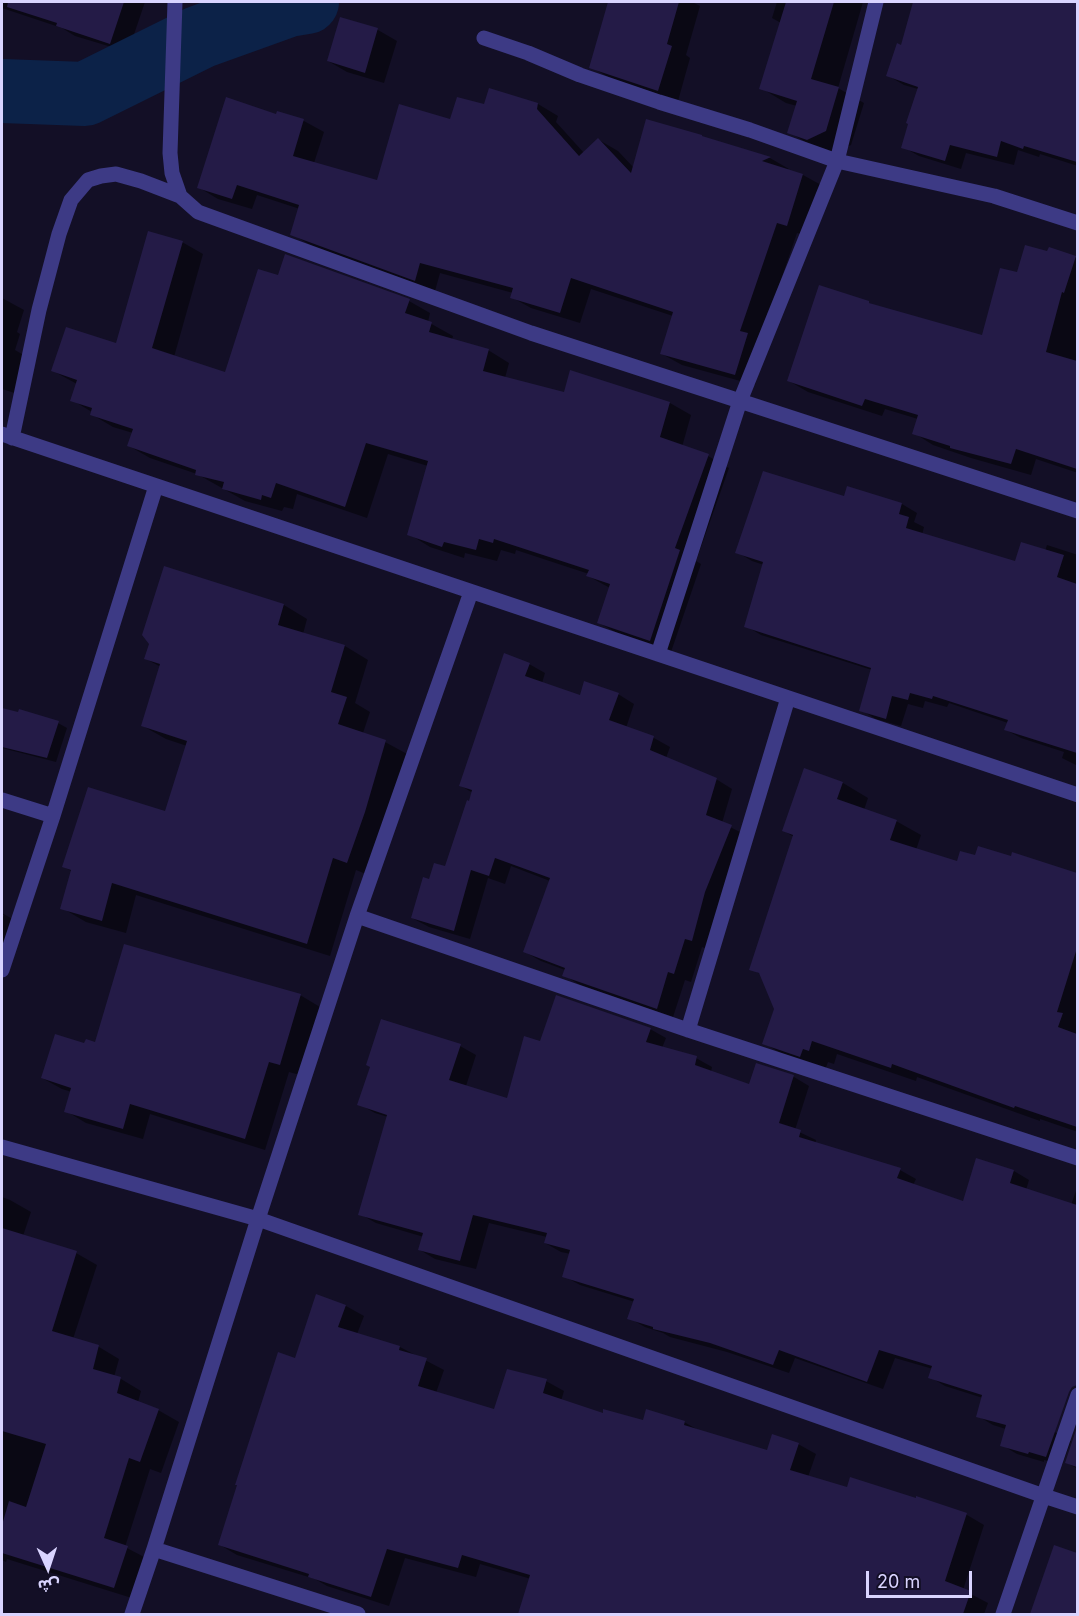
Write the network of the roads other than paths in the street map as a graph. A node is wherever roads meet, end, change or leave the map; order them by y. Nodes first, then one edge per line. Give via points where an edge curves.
1 (175, 2) edge
2 (876, 2) edge
3 (484, 38) dead end
4 (837, 161) junction
5 (180, 196) junction
6 (1077, 223) edge
7 (740, 401) junction
8 (7, 436) edge
9 (156, 486) junction
10 (1077, 511) edge
11 (471, 592) junction
12 (658, 654) junction
13 (788, 698) junction
14 (1077, 795) edge
15 (2, 800) edge
16 (53, 816) junction
17 (357, 916) junction
18 (2, 970) edge
19 (688, 1030) junction
20 (2, 1147) edge
21 (1077, 1158) edge
22 (258, 1219) junction
23 (1077, 1395) edge
24 (1044, 1496) junction
25 (1077, 1506) edge
26 (154, 1549) junction
27 (132, 1614) edge
28 (358, 1614) edge
29 (1003, 1614) edge

1 - 5 street via 170,153
2 - 4 street
3 - 4 street via 580,75
4 - 6 street via 994,196
4 - 7 street
5 - 7 street via 198,212 531,333
5 - 8 street via 116,174 88,180 71,200
7 - 10 street
7 - 12 street
8 - 9 street
9 - 11 street
9 - 16 street
11 - 12 street
11 - 17 street
12 - 13 street
13 - 14 street
13 - 19 street
15 - 16 street
16 - 18 street
17 - 19 street
17 - 22 street
19 - 21 street
20 - 22 street
22 - 24 street
22 - 26 street
23 - 24 street
24 - 25 street
24 - 29 street
26 - 27 street
26 - 28 street

